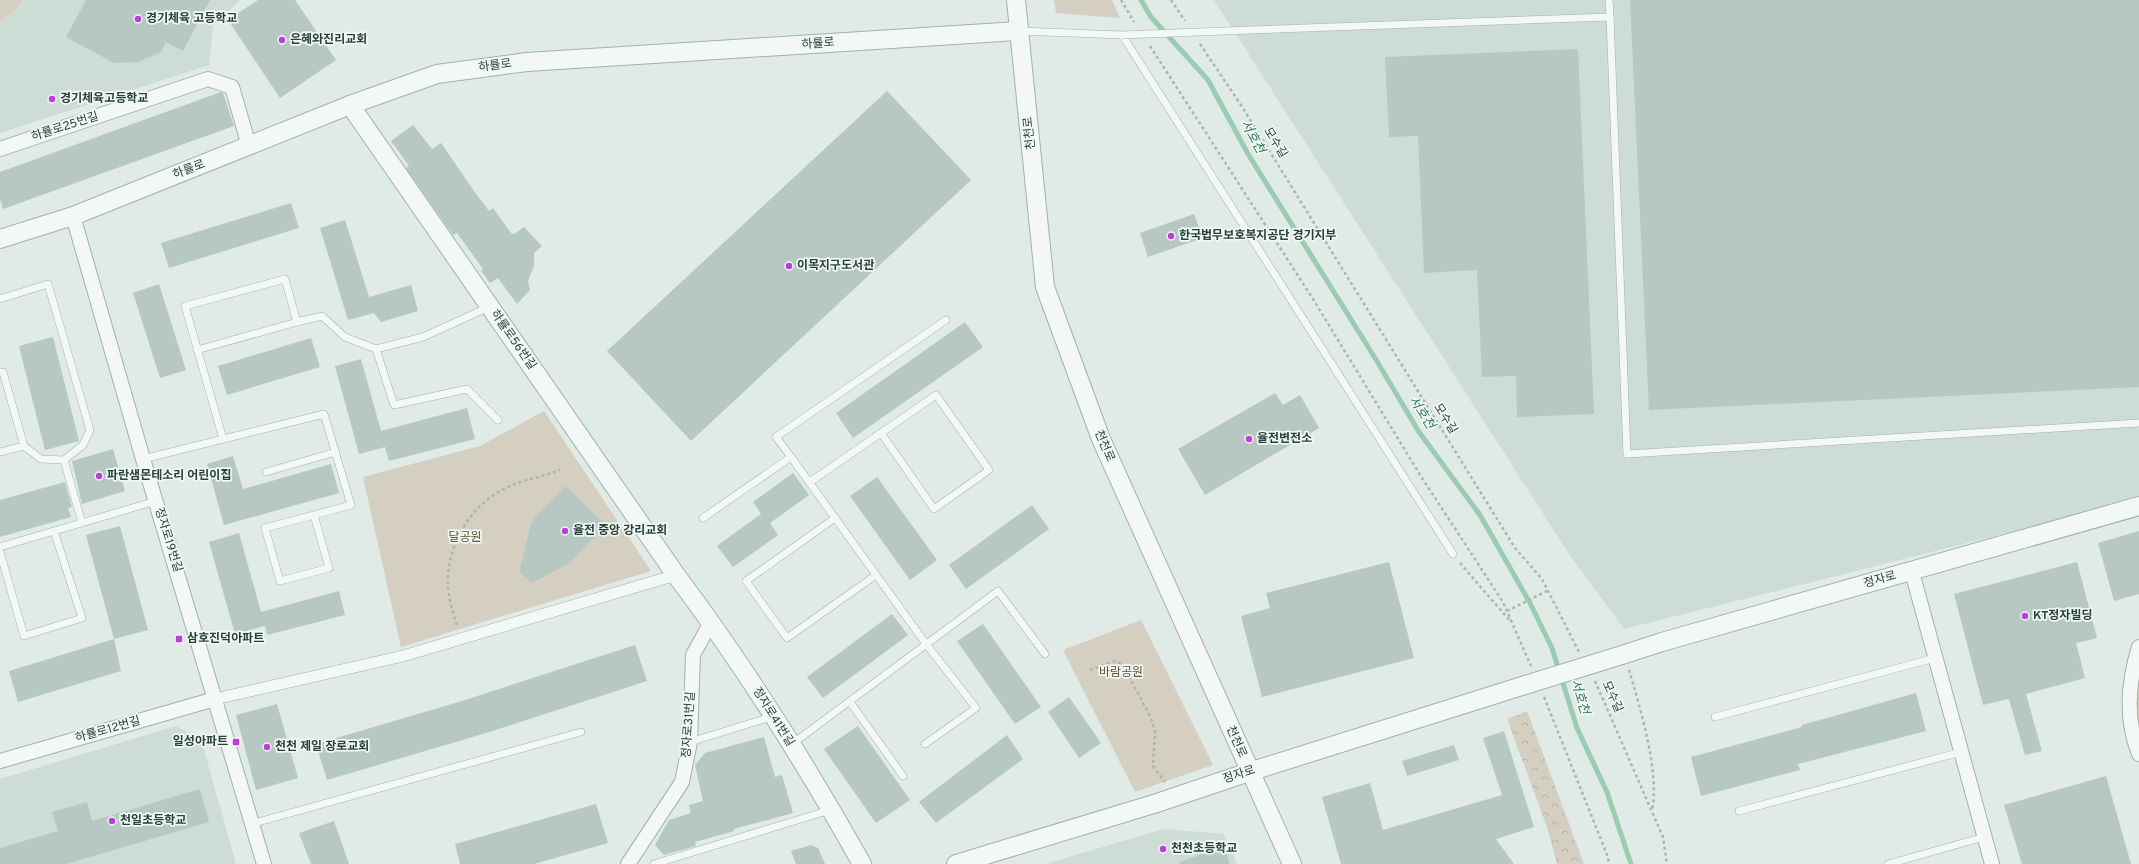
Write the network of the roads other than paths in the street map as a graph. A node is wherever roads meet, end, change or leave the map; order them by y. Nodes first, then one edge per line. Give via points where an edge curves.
1 (1016, 0) edge
2 (1609, 0) edge
3 (1610, 18) junction
4 (1019, 31) junction
5 (1122, 35) junction
6 (350, 105) junction
7 (249, 146) junction
8 (0, 149) edge
9 (73, 216) junction
10 (0, 237) edge
11 (0, 299) edge
12 (490, 307) junction
13 (946, 320) dead end
14 (297, 322) junction
15 (376, 349) junction
16 (197, 350) junction
17 (0, 372) edge
18 (498, 420) dead end
19 (2139, 423) edge
20 (881, 433) junction
21 (224, 439) junction
22 (24, 446) junction
23 (0, 452) edge
24 (336, 452) junction
25 (791, 457) junction
26 (143, 459) junction
27 (64, 460) junction
28 (266, 472) dead end
29 (810, 482) junction
30 (156, 501) junction
31 (2139, 506) edge
32 (314, 515) junction
33 (703, 518) dead end
34 (835, 518) junction
35 (82, 523) junction
36 (54, 531) junction
37 (0, 547) edge
38 (0, 552) edge
39 (1452, 554) road end
40 (1912, 572) junction
41 (876, 575) junction
42 (676, 576) junction
43 (711, 622) junction
44 (926, 644) junction
45 (2139, 647) edge
46 (1045, 654) dead end
47 (1935, 658) junction
48 (215, 699) junction
49 (850, 702) junction
50 (774, 716) junction
51 (1715, 717) dead end
52 (581, 732) dead end
53 (690, 742) junction
54 (925, 744) dead end
55 (790, 745) junction
56 (1961, 752) junction
57 (2139, 754) edge
58 (0, 761) edge
59 (1249, 772) junction
60 (902, 776) dead end
61 (831, 810) junction
62 (1739, 811) dead end
63 (251, 824) junction
64 (1984, 837) junction
65 (264, 864) edge
66 (628, 864) edge
67 (654, 864) edge
68 (862, 864) edge
69 (956, 864) edge
70 (1292, 864) edge
71 (1888, 864) edge
72 (1992, 864) edge

1 - 4 street, 천천로
2 - 3 lane
3 - 5 lane, bridge
3 - 19 lane via 1627,454
4 - 5 lane
4 - 6 street, 하률로 via 527,62 437,74
4 - 59 street, 천천로 via 1045,287 1101,440
5 - 39 lane
6 - 7 street, 하률로
6 - 12 street, 하률로56번길
7 - 8 street, 하률로25번길 via 232,87 208,79
7 - 9 street, 하률로
9 - 10 street, 하률로
9 - 26 street, 정자로19번길
11 - 27 lane via 48,284 90,430 83,445
12 - 15 lane via 423,337
12 - 42 street, 하률로56번길
13 - 25 lane via 776,437
14 - 15 lane via 322,316 345,337
14 - 16 lane
14 - 16 lane via 285,279 185,306
15 - 18 lane via 394,405 467,389
16 - 21 lane
17 - 22 lane
20 - 20 lane via 934,509 989,470 936,395
20 - 29 lane
21 - 24 lane via 324,414
21 - 26 lane
22 - 23 lane
22 - 27 lane via 41,459
24 - 28 lane
24 - 32 lane via 351,505
25 - 29 lane
25 - 33 lane
26 - 30 street, 정자로19번길
27 - 35 lane
29 - 34 lane
30 - 35 lane
30 - 48 street, 정자로19번길
31 - 40 street, 정자로
32 - 32 lane via 265,528 280,581 329,568
34 - 41 lane
34 - 41 lane via 746,582 787,638
35 - 36 lane
36 - 37 lane
36 - 38 lane via 82,618 24,636
40 - 47 street
40 - 59 street, 정자로, bridge via 1624,654
41 - 44 lane
42 - 43 street, 정자로41번길
42 - 48 street via 403,656
43 - 50 street, 정자로41번길
43 - 53 street, 정자로31번길 via 693,655
44 - 46 lane via 998,591
44 - 49 lane
44 - 54 lane via 976,708
45 - 57 street via 2133,667 2130,727
47 - 51 lane
47 - 56 street
48 - 58 street, 하률로12번길
48 - 63 street, 정자로19번길
49 - 55 lane
49 - 60 lane
50 - 53 lane
50 - 55 street, 정자로41번길
52 - 63 lane
53 - 66 street, 정자로31번길 via 682,782
55 - 61 street, 정자로41번길
56 - 62 lane
56 - 64 street
59 - 69 street, 정자로 via 1157,803
59 - 70 street, 천천로
61 - 67 lane
61 - 68 street, 정자로41번길
63 - 65 street, 정자로19번길
64 - 71 lane
64 - 72 street

